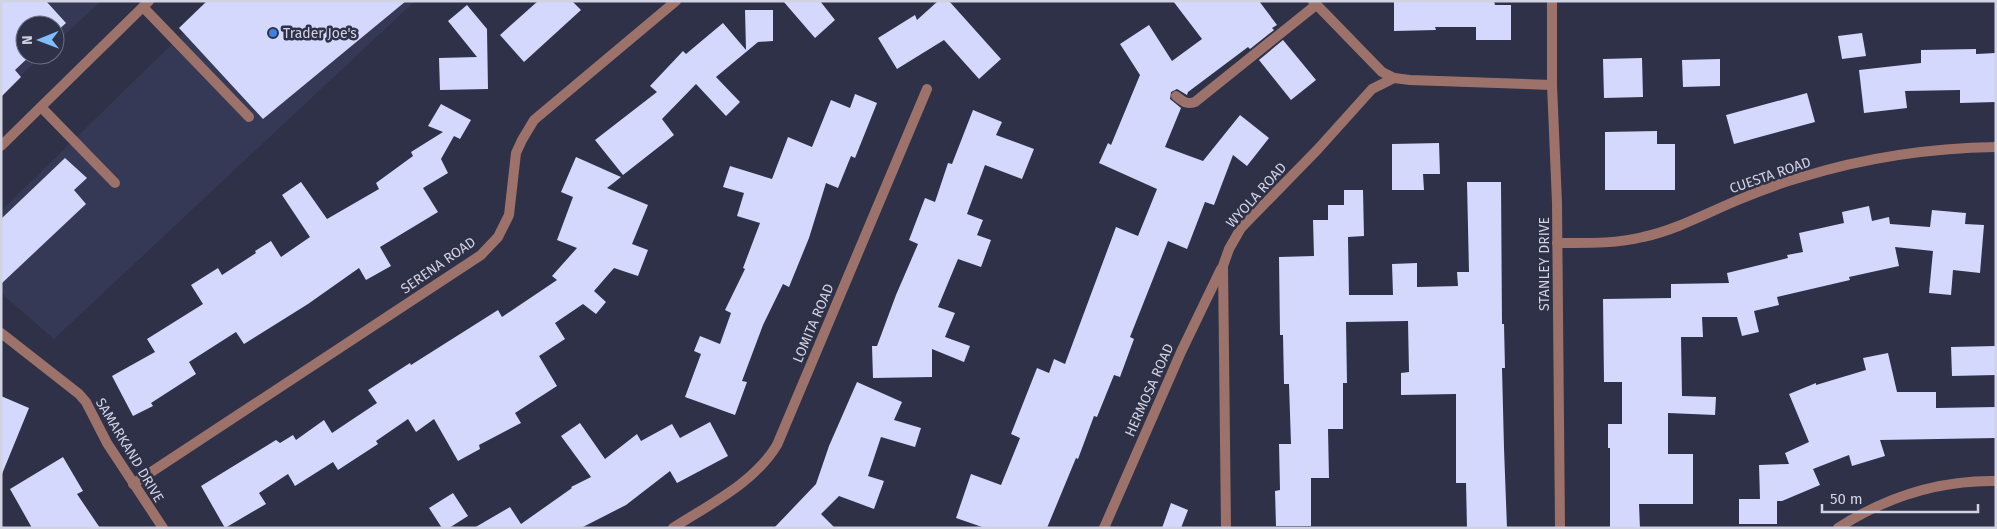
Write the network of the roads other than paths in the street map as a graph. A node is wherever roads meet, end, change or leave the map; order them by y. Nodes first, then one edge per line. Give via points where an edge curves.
1 (676, 1) edge
2 (1552, 1) edge
3 (1314, 3) edge
4 (146, 4) edge
5 (1394, 78) junction
6 (1552, 86) junction
7 (927, 89) dead end
8 (1176, 96) dead end
9 (41, 107) junction
10 (249, 116) dead end
11 (1, 146) edge
12 (1996, 147) edge
13 (115, 183) dead end
14 (1557, 244) junction
15 (1223, 266) junction
16 (1, 333) edge
17 (1996, 481) edge
18 (133, 484) junction
19 (163, 528) edge
20 (673, 528) edge
21 (1104, 528) edge
22 (1226, 528) edge
23 (1560, 528) edge
24 (1838, 528) edge

1 - 18 street, SERENA ROAD via 534,120 516,153 509,215 498,237 481,255
2 - 6 street, STANLEY DRIVE
3 - 5 street via 1382,72
3 - 8 street via 1195,102 1185,103
4 - 9 street
4 - 10 street
5 - 6 street
5 - 15 street, WYOLA ROAD via 1372,89 1241,228
6 - 14 street, STANLEY DRIVE
7 - 20 street, LOMITA ROAD via 777,444 747,479
9 - 11 street
9 - 13 street
12 - 14 street, CUESTA ROAD via 1905,152 1862,160 1742,198 1672,229 1603,243
14 - 23 street, STANLEY DRIVE
15 - 21 street, HERMOSA ROAD via 1181,352
15 - 22 street, WYOLA ROAD
16 - 18 street, SAMARKAND DRIVE via 86,402
17 - 24 street via 1955,483 1916,491 1884,502
18 - 19 street, SAMARKAND DRIVE

